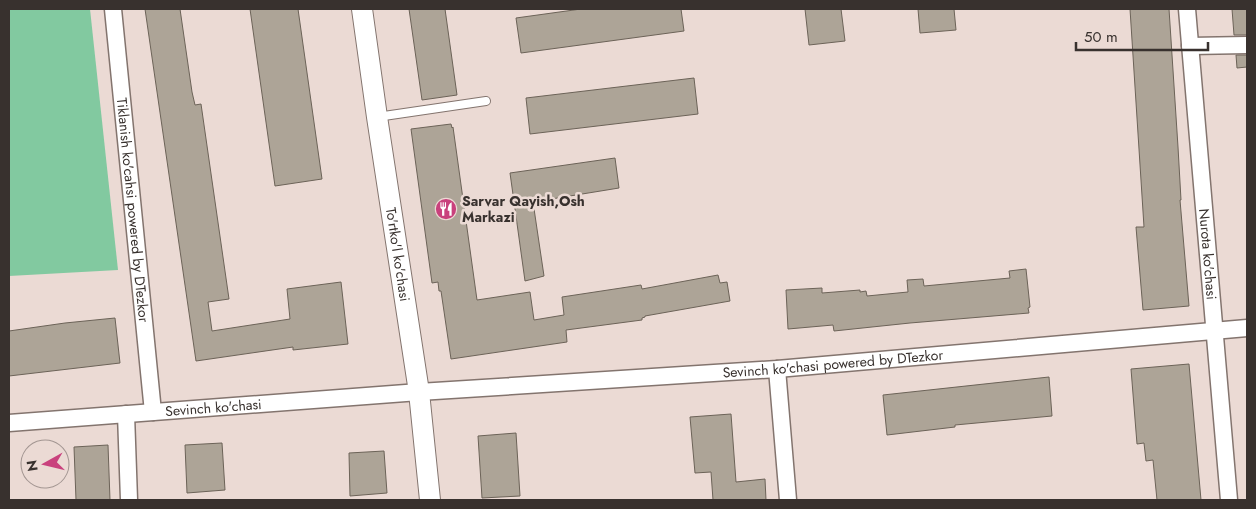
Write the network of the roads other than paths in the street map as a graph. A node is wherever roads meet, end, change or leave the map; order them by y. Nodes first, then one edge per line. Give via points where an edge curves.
1 (113, 9) edge
2 (362, 9) edge
3 (1187, 9) edge
4 (1247, 45) edge
5 (1190, 46) junction
6 (486, 101) dead end
7 (377, 117) junction
8 (1247, 328) edge
9 (1214, 331) junction
10 (777, 369) junction
11 (419, 392) junction
12 (153, 412) junction
13 (126, 414) junction
14 (9, 423) edge
15 (129, 500) edge
16 (430, 500) edge
17 (788, 500) edge
18 (1229, 500) edge

1 - 12 street, Tiklanish ko'cahsi powered by DTezkor
2 - 7 street, To'rtko'l ko'chasi
3 - 5 street, Nurota ko'chasi
4 - 5 street
5 - 9 street, Nurota ko'chasi
6 - 7 lane
7 - 11 street, To'rtko'l ko'chasi
8 - 9 street, Sevinch ko'chasi powered by DTezkor
9 - 10 street, Sevinch ko'chasi powered by DTezkor
9 - 18 street, Nurota ko'chasi
10 - 11 street, Sevinch ko'chasi powered by DTezkor
10 - 17 street
11 - 12 street, Sevinch ko'chasi
11 - 16 street, To'rtko'l ko'chasi
12 - 13 street, Sevinch ko'chasi
13 - 14 street, Sevinch ko'chasi
13 - 15 street

